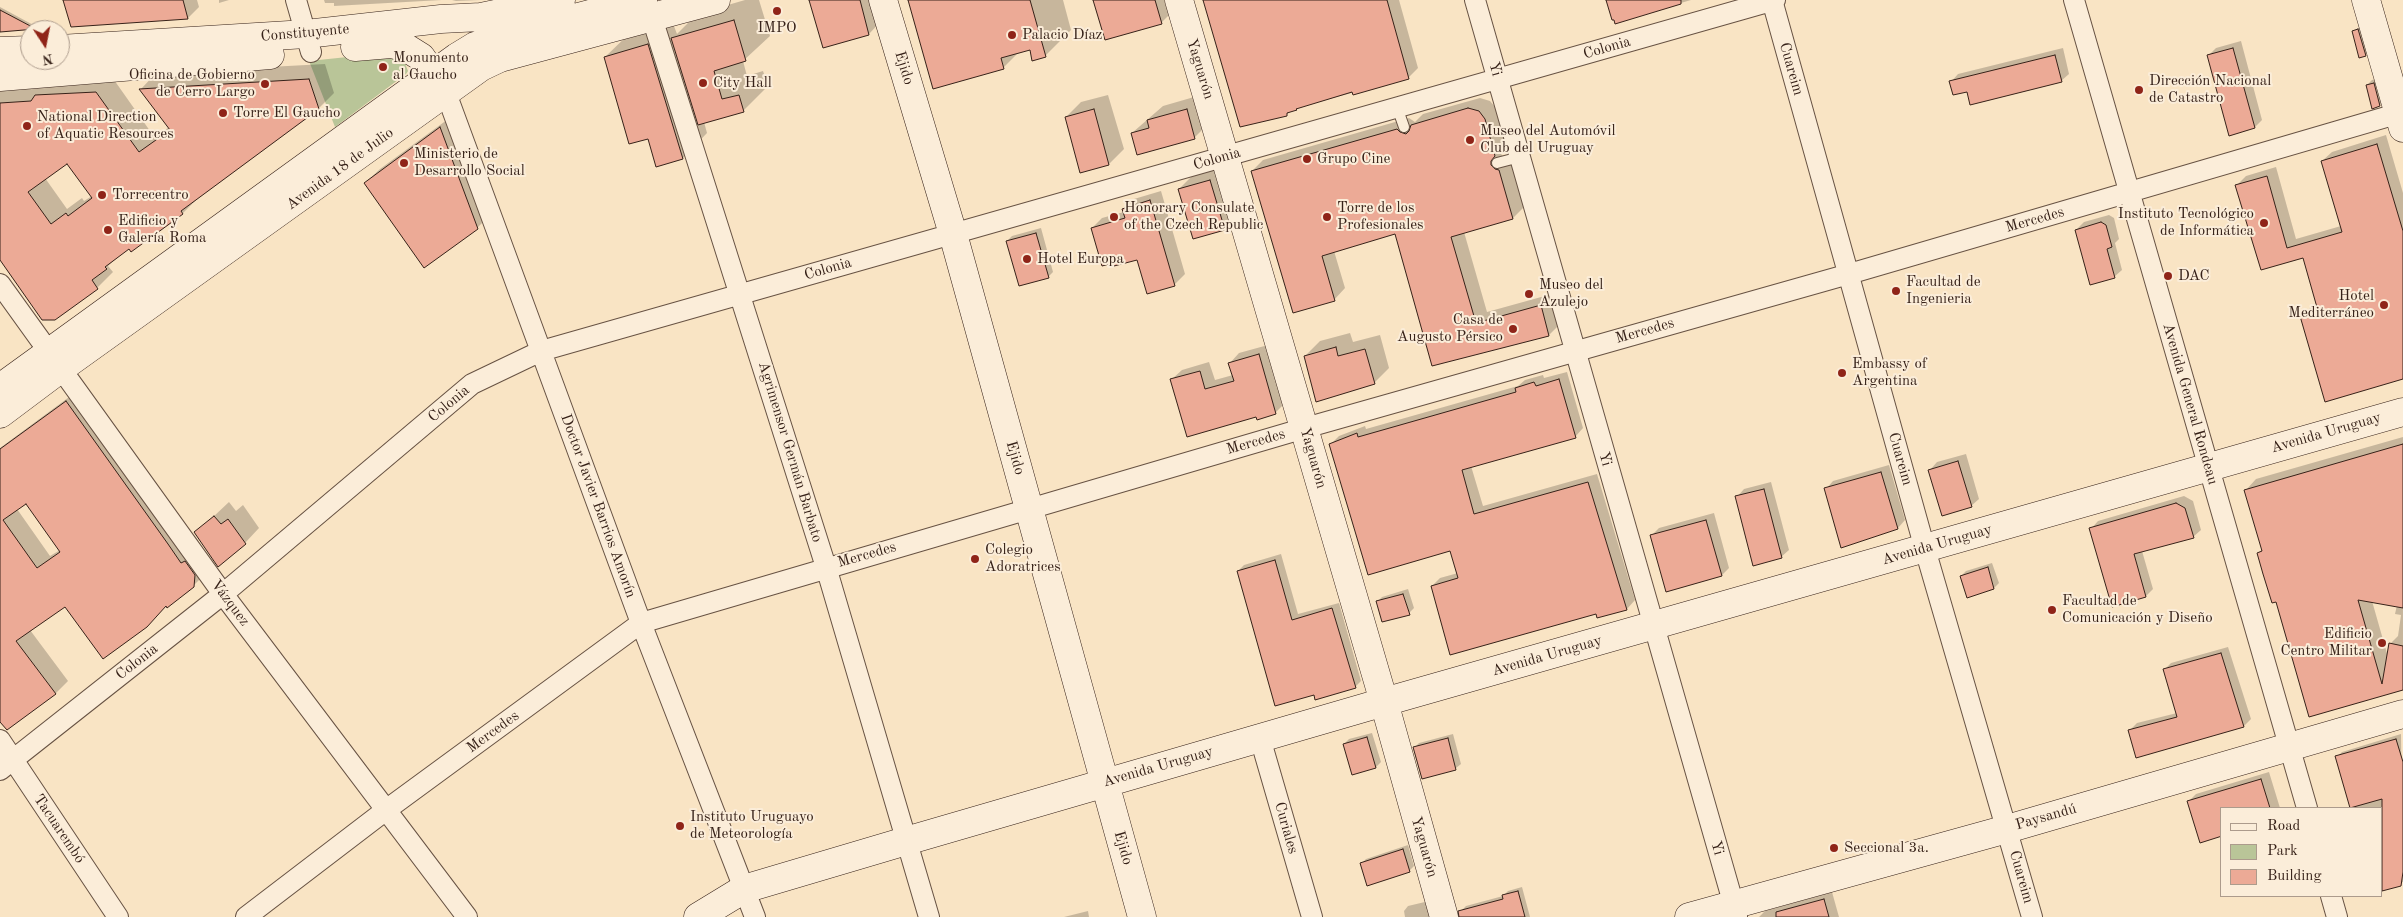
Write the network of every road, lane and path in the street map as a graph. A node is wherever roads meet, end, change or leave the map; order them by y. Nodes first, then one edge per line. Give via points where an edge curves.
1 (296, 0) edge
2 (716, 0) edge
3 (883, 0) edge
4 (1179, 0) edge
5 (1475, 0) edge
6 (1773, 0) edge
7 (2074, 0) edge
8 (2366, 0) edge
9 (552, 1) edge
10 (648, 9) edge
11 (308, 43) junction
12 (70, 49) edge
13 (20, 50) edge
14 (0, 51) edge
15 (0, 77) edge
16 (1498, 79) junction
17 (440, 84) junction
18 (1397, 107) junction
19 (2402, 118) edge
20 (1404, 127) dead end
21 (1226, 156) junction
22 (1520, 157) junction
23 (1497, 163) dead end
24 (2131, 192) junction
25 (953, 234) junction
26 (1849, 274) junction
27 (0, 284) edge
28 (740, 294) junction
29 (541, 351) junction
30 (1575, 351) junction
31 (54, 360) junction
32 (0, 388) edge
33 (2403, 412) edge
34 (0, 414) edge
35 (1305, 428) junction
36 (2207, 467) junction
37 (1029, 509) junction
38 (1925, 548) junction
39 (826, 567) junction
40 (223, 594) junction
41 (641, 623) junction
42 (1652, 626) junction
43 (1384, 702) junction
44 (2403, 714) edge
45 (1260, 738) junction
46 (0, 740) edge
47 (2289, 746) junction
48 (7, 765) edge
49 (1105, 782) junction
50 (2307, 807) edge
51 (386, 810) junction
52 (2007, 829) junction
53 (906, 841) junction
54 (744, 889) junction
55 (2332, 897) edge
56 (1735, 910) edge
57 (118, 917) edge
58 (246, 917) edge
59 (467, 917) edge
60 (698, 917) edge
61 (755, 917) edge
62 (929, 917) edge
63 (1142, 917) edge
64 (1312, 917) edge
65 (1444, 917) edge
66 (1689, 917) edge
67 (2032, 917) edge
68 (2338, 917) edge

1 - 11 street
2 - 10 street, Avenida 18 de Julio
3 - 25 street, Ejido
4 - 21 street, Yaguarón
5 - 16 street, Yi
6 - 16 street, Colonia
6 - 26 street, Cuareim
7 - 24 street, Avenida General Rondeau
8 - 19 street
9 - 11 street, Constituyente via 481,17 441,19
10 - 17 street, Avenida 18 de Julio via 500,58
10 - 28 street, Agrimensor Germán Barbato
11 - 12 street, Constituyente
11 - 15 street, Constituyente
11 - 17 street, Constituyente via 391,44 421,57
13 - 14 street
16 - 18 street, Colonia
16 - 22 street, Yi
17 - 29 street, Doctor Javier Barrios Amorín
17 - 31 street, Avenida 18 de Julio
18 - 20 lane
18 - 21 street, Colonia
19 - 24 street, Mercedes
21 - 25 street, Colonia
21 - 35 street, Yaguarón
22 - 23 lane
22 - 30 street, Yi
24 - 26 street, Mercedes
24 - 36 street, Avenida General Rondeau
25 - 28 street, Colonia
25 - 37 street, Ejido
26 - 30 street, Mercedes
26 - 38 street, Cuareim
27 - 31 street, Vázquez
28 - 29 street, Colonia
28 - 39 street, Agrimensor Germán Barbato
29 - 40 street, Colonia via 472,384
29 - 41 street, Doctor Javier Barrios Amorín
30 - 35 street, Mercedes
30 - 42 street, Yi
31 - 32 street, Avenida 18 de Julio
31 - 34 street, Avenida 18 de Julio
31 - 40 street, Vázquez
33 - 36 street, Avenida Uruguay
35 - 37 street, Mercedes
35 - 43 street, Yaguarón
36 - 38 street, Avenida Uruguay
36 - 47 street, Avenida General Rondeau
37 - 39 street, Mercedes
37 - 49 street, Ejido
38 - 42 street, Avenida Uruguay
38 - 52 street, Cuareim
39 - 41 street, Mercedes
39 - 53 street, Agrimensor Germán Barbato
40 - 48 street, Colonia
40 - 51 street, Vázquez
41 - 51 street, Mercedes
41 - 54 street, Doctor Javier Barrios Amorín
42 - 43 street, Avenida Uruguay
42 - 56 street, Yi
43 - 45 street, Avenida Uruguay
43 - 65 street, Yaguarón
44 - 47 street, Paysandú
45 - 49 street, Avenida Uruguay
45 - 64 street, Curiales
46 - 48 street, Tacuarembó
47 - 50 street, Avenida General Rondeau
47 - 52 street, Paysandú
48 - 57 street, Tacuarembó
49 - 53 street, Avenida Uruguay
49 - 63 street, Ejido
51 - 58 street, Mercedes
51 - 59 street, Vázquez
52 - 56 street, Paysandú
52 - 67 street, Cuareim
53 - 54 street, Avenida Uruguay
53 - 62 street, Agrimensor Germán Barbato
54 - 60 street, Avenida Uruguay
54 - 61 street, Doctor Javier Barrios Amorín
55 - 68 street
56 - 66 street, Paysandú

